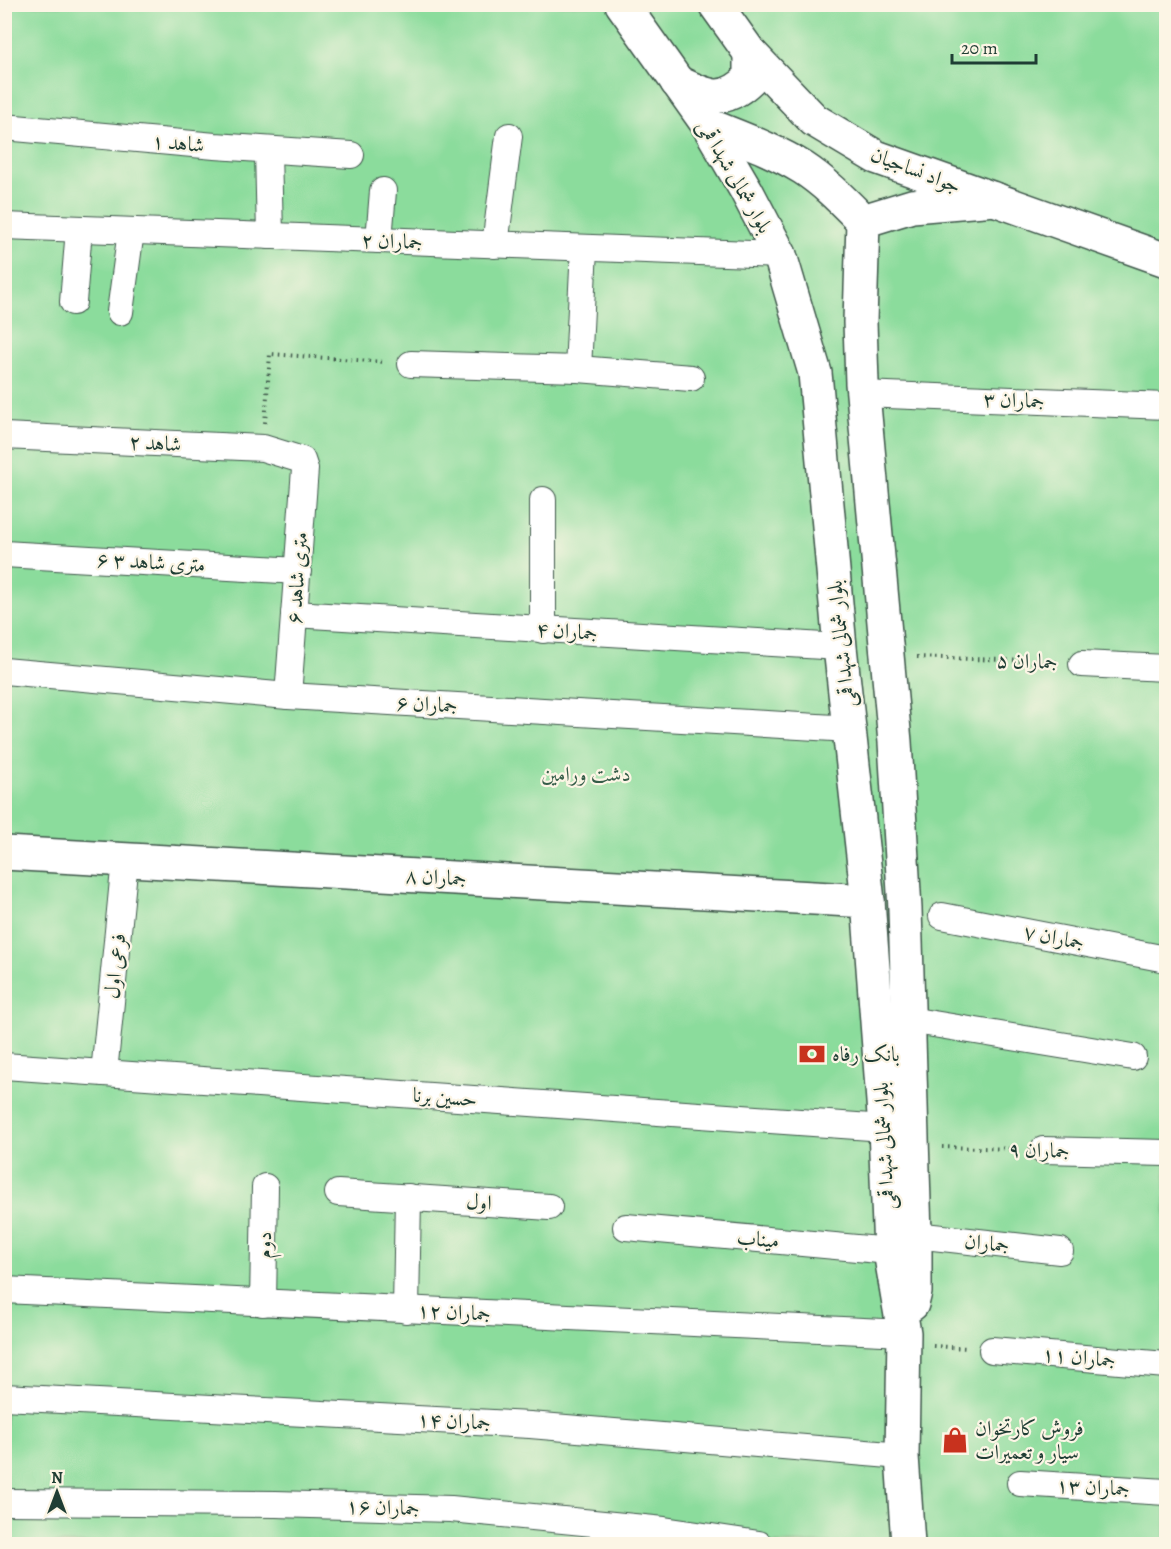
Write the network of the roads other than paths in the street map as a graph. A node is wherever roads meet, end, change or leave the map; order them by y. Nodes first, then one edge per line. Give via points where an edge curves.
1 (622, 4) edge
2 (715, 4) edge
3 (750, 53) junction
4 (677, 82) junction
5 (708, 126) junction
6 (4, 127) edge
7 (509, 136) dead end
8 (268, 150) junction
9 (351, 155) dead end
10 (383, 191) dead end
11 (994, 199) junction
12 (863, 221) junction
13 (4, 226) edge
14 (79, 229) junction
15 (131, 231) junction
16 (270, 236) junction
17 (379, 240) junction
18 (495, 245) junction
19 (584, 248) junction
20 (780, 255) junction
21 (1167, 260) edge
22 (73, 302) dead end
23 (120, 312) dead end
24 (411, 364) road end
25 (578, 369) junction
26 (691, 378) dead end
27 (862, 394) junction
28 (1167, 406) edge
29 (4, 436) edge
30 (302, 460) joint
31 (543, 500) dead end
32 (4, 554) edge
33 (298, 571) junction
34 (294, 614) junction
35 (543, 630) junction
36 (840, 647) junction
37 (1082, 664) road end
38 (1167, 668) edge
39 (4, 670) edge
40 (288, 696) junction
41 (851, 729) junction
42 (4, 853) edge
43 (125, 860) junction
44 (868, 901) junction
45 (942, 916) dead end
46 (1167, 959) edge
47 (909, 1020) junction
48 (1133, 1057) dead end
49 (4, 1066) edge
50 (104, 1073) junction
51 (885, 1128) junction
52 (1043, 1150) road end
53 (1167, 1153) edge
54 (265, 1187) dead end
55 (338, 1193) dead end
56 (408, 1197) junction
57 (549, 1207) dead end
58 (626, 1227) dead end
59 (902, 1243) junction
60 (1060, 1251) dead end
61 (4, 1290) edge
62 (263, 1303) junction
63 (406, 1310) junction
64 (912, 1339) junction
65 (992, 1350) road end
66 (1167, 1365) edge
67 (4, 1396) edge
68 (902, 1456) junction
69 (1020, 1483) dead end
70 (1167, 1492) edge
71 (4, 1502) edge
72 (759, 1545) edge
73 (908, 1545) edge

1 - 4 main road, بلوار شمالی شهدا قمی
2 - 3 main road, جواد نساجیان
3 - 4 main road via 750,79 736,93 700,93
3 - 11 main road, جواد نساجیان via 814,120 876,157
4 - 5 main road, بلوار شمالی شهدا قمی
5 - 12 main road via 802,168
5 - 20 main road, بلوار شمالی شهدا قمی
6 - 8 street, شاهد ۱
7 - 18 street
8 - 9 street, شاهد ۱
8 - 16 street
10 - 17 street
11 - 12 main road via 912,206
11 - 21 main road, جواد نساجیان
12 - 27 main road, بلوار شمالی شهدا قمی
13 - 14 street, جماران ۲
14 - 15 street, جماران ۲
14 - 22 street
15 - 16 street, جماران ۲
15 - 23 street
16 - 17 street, جماران ۲
17 - 18 street, جماران ۲
18 - 19 street, جماران ۲
19 - 20 street, جماران ۲
19 - 25 street
20 - 36 main road, بلوار شمالی شهدا قمی via 815,374
24 - 25 street
25 - 26 street
27 - 28 street, جماران ۳
27 - 47 main road, بلوار شمالی شهدا قمی via 887,655
29 - 30 street, شاهد ۲ via 263,448
30 - 33 street, ۶ متری شاهد via 305,469
31 - 35 street
32 - 33 street, ۶ متری شاهد ۳
33 - 34 street, ۶ متری شاهد
34 - 35 street, جماران ۴
34 - 40 street, ۶ متری شاهد
35 - 36 street, جماران ۴
36 - 41 main road, بلوار شمالی شهدا قمی
37 - 38 street, جماران ۵
39 - 40 street, جماران ۶
40 - 41 street, جماران ۶
41 - 44 main road, بلوار شمالی شهدا قمی
42 - 43 main road, جماران ۸
43 - 44 main road, جماران ۸
43 - 50 street, فرعی اول
44 - 51 main road, بلوار شمالی شهدا قمی
45 - 46 street, جماران ۷
47 - 48 street
47 - 59 main road, بلوار شمالی شهدا قمی via 912,1145
49 - 50 street, حسین برنا
50 - 51 street, حسین برنا
51 - 59 main road, بلوار شمالی شهدا قمی
52 - 53 street, جماران ۹
54 - 62 street, دوم
55 - 56 street, اول
56 - 57 street, اول
56 - 63 street
58 - 59 street, میناب
59 - 60 street, جماران
59 - 64 main road, بلوار شمالی شهدا قمی
61 - 62 street, جماران ۱۲
62 - 63 street, جماران ۱۲
63 - 64 street, جماران ۱۲
64 - 68 main road, بلوار شمالی شهدا قمی
65 - 66 street, جماران ۱۱
67 - 68 street, جماران ۱۴ via 530,1425
68 - 73 main road, بلوار شمالی شهدا قمی
69 - 70 street, جماران ۱۳
71 - 72 street, جماران ۱۶ via 451,1509 664,1530

